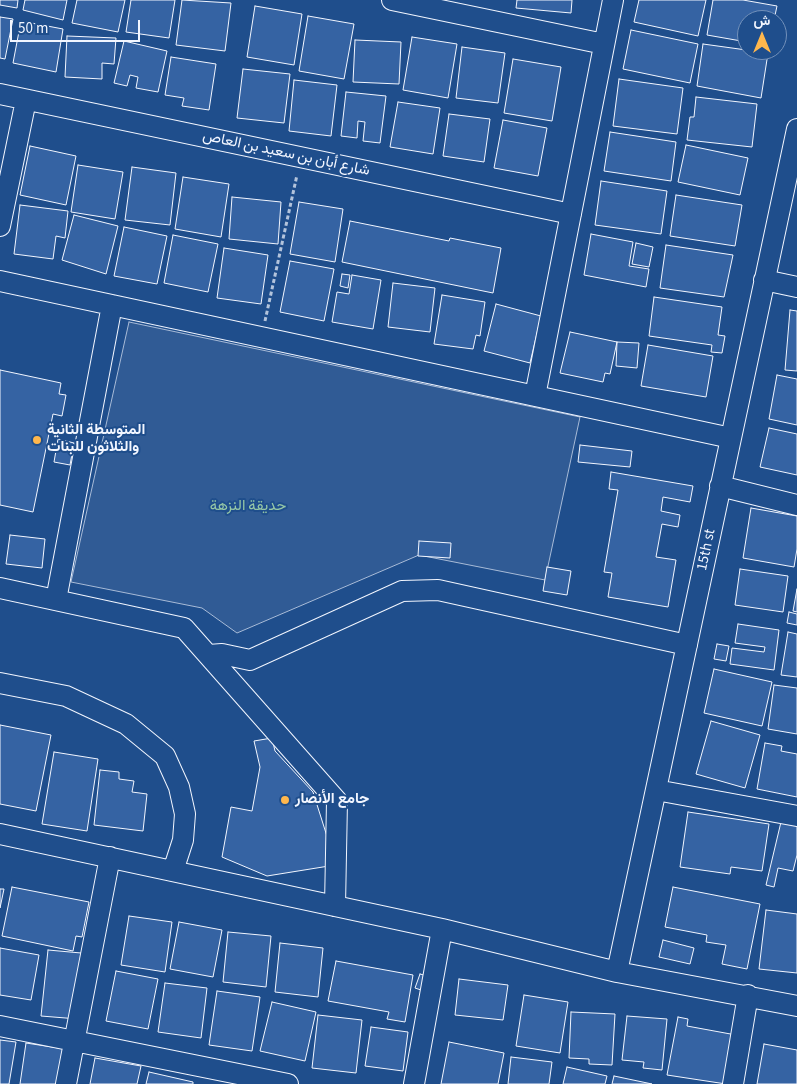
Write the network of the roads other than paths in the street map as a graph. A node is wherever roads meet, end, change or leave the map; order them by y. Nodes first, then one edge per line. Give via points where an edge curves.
1 (392, 0) edge
2 (612, 0) edge
3 (430, 4) edge
4 (604, 44) junction
5 (0, 94) edge
6 (26, 100) junction
7 (797, 129) edge
8 (571, 214) junction
9 (0, 226) edge
10 (764, 280) junction
11 (0, 281) edge
12 (797, 287) edge
13 (112, 305) junction
14 (536, 396) junction
15 (731, 438) junction
16 (720, 486) junction
17 (797, 505) edge
18 (0, 588) edge
19 (56, 600) junction
20 (687, 646) junction
21 (209, 655) junction
22 (0, 683) edge
23 (656, 790) junction
24 (797, 816) edge
25 (0, 834) edge
26 (110, 857) junction
27 (174, 871) junction
28 (334, 906) junction
29 (442, 929) junction
30 (617, 972) junction
31 (748, 995) junction
32 (797, 1006) edge
33 (0, 1026) edge
34 (74, 1040) junction
35 (66, 1084) edge
36 (288, 1084) edge
37 (414, 1084) edge
38 (733, 1084) edge

1 - 3 street
2 - 4 street
3 - 4 street
4 - 8 street
5 - 6 street, شارع أبان بن سعيد بن العاص
6 - 8 street, شارع أبان بن سعيد بن العاص
6 - 9 street
7 - 10 street, 15th st
8 - 14 street
10 - 12 street
10 - 15 street, 15th st
11 - 13 street
13 - 14 street
13 - 19 street
14 - 15 street
15 - 16 street, 15th st
16 - 17 street
16 - 20 street, 15th st
18 - 19 street
19 - 21 street via 184,628
20 - 21 street via 438,590 402,591 250,660 222,654
20 - 23 street, 15th st
21 - 28 street via 337,801
22 - 27 street via 66,696 126,724 165,756 179,788 185,814
23 - 24 street
23 - 30 street, 15th st
25 - 26 street
26 - 27 street
26 - 34 street
27 - 28 street
28 - 29 street
29 - 30 street
29 - 37 street
30 - 31 street
31 - 32 street
31 - 38 street
33 - 34 street
34 - 35 street
34 - 36 street

